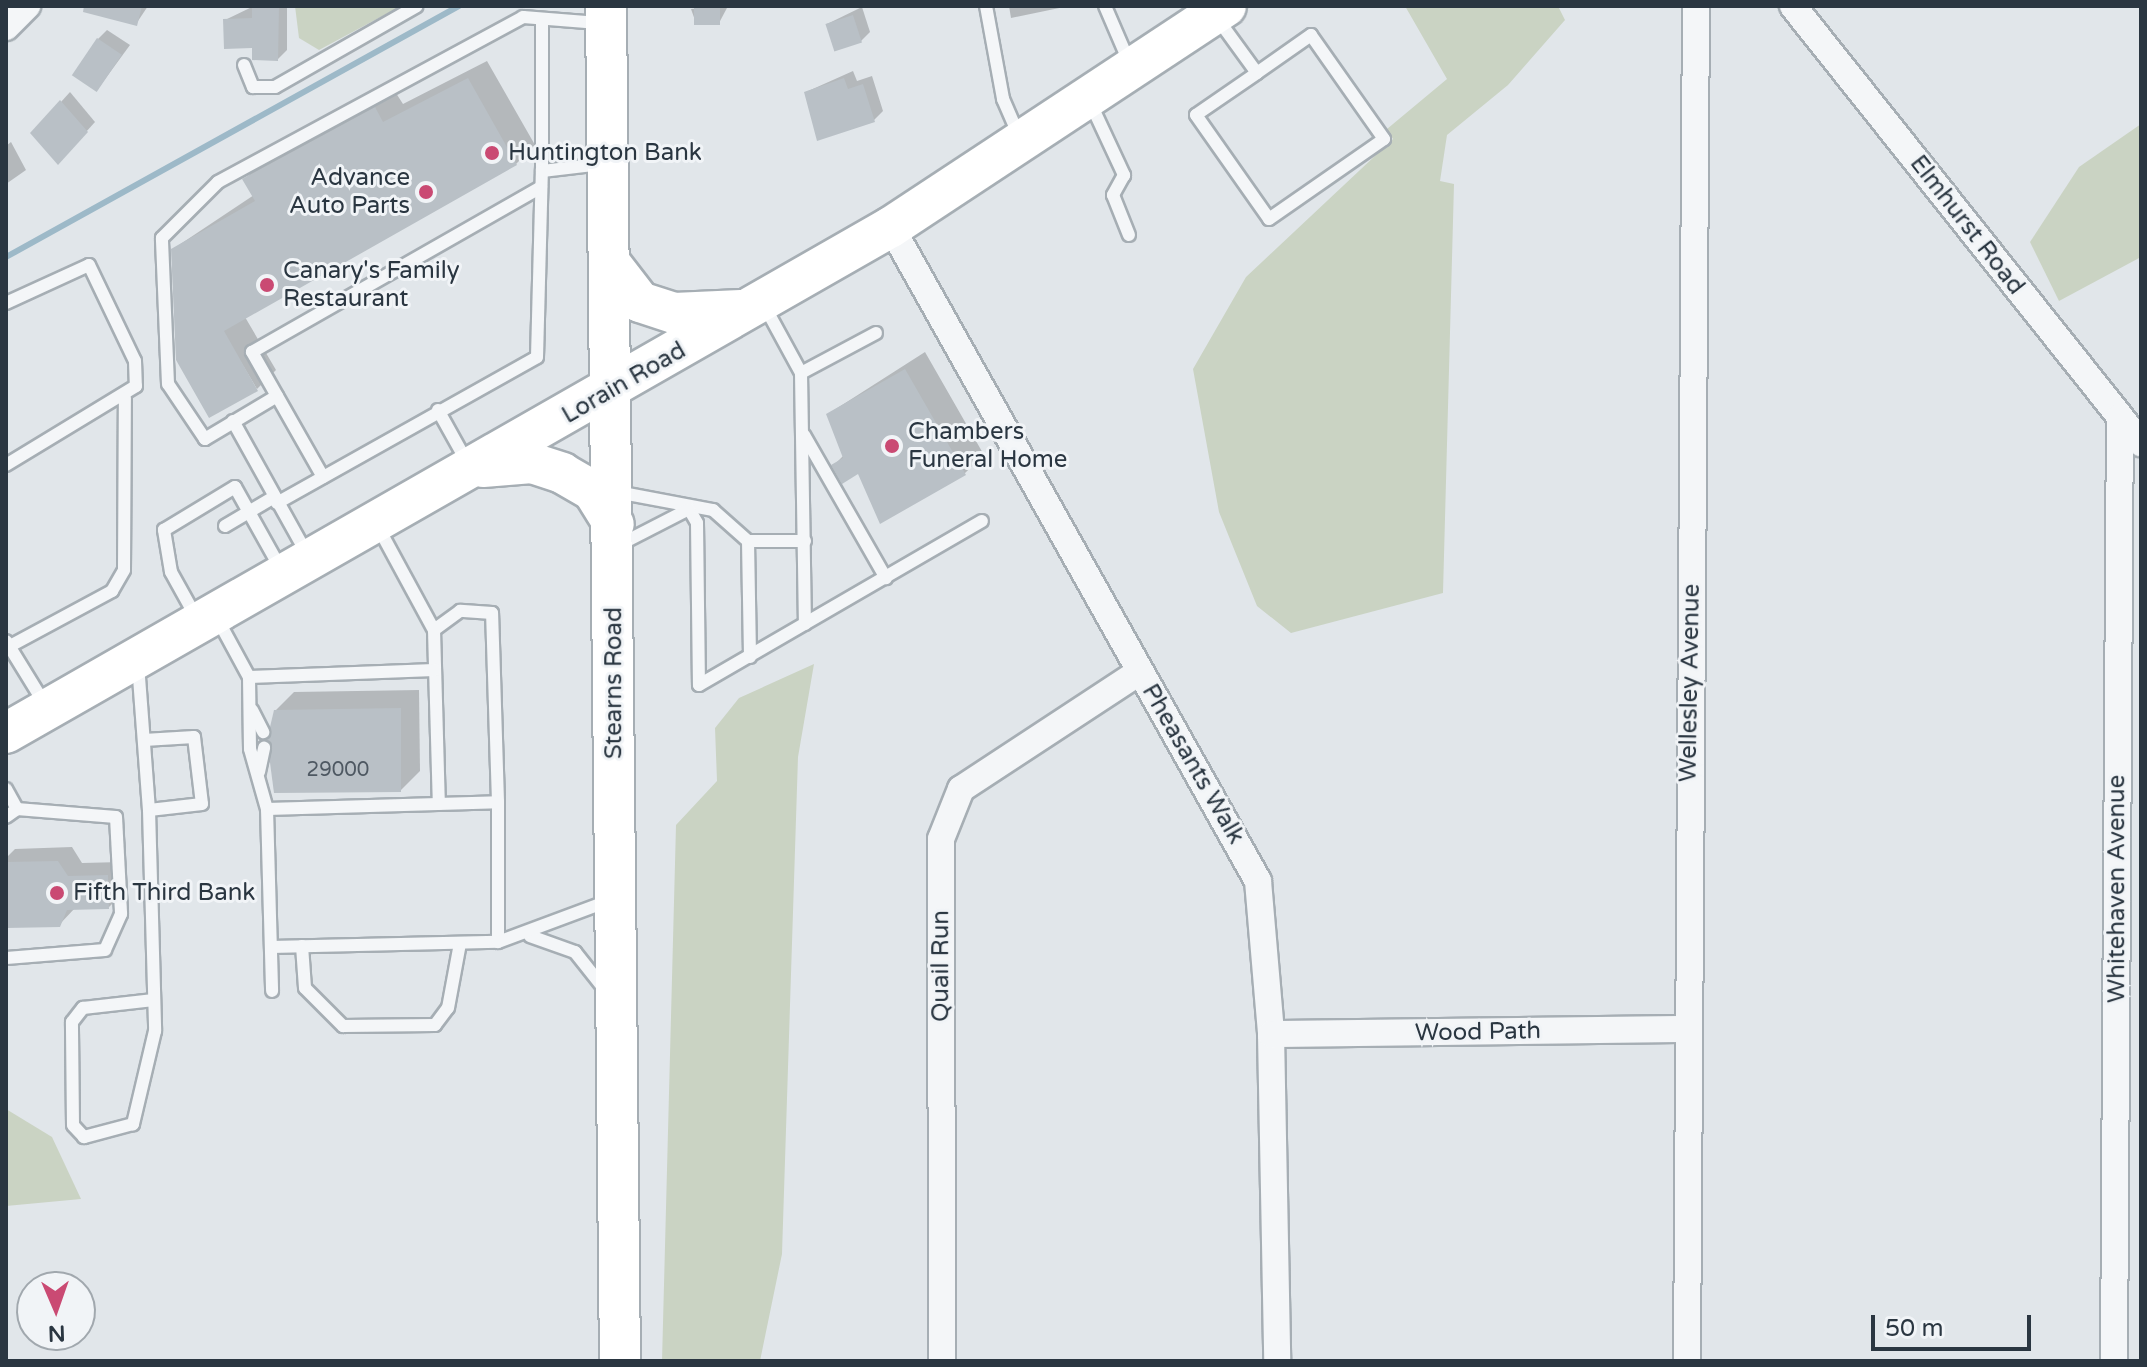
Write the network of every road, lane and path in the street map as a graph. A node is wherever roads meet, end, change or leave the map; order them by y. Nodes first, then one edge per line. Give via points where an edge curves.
1 (27, 6) edge
2 (417, 6) edge
3 (986, 6) edge
4 (1105, 6) edge
5 (1696, 6) edge
6 (1793, 6) edge
7 (1221, 11) edge
8 (606, 14) edge
9 (542, 21) junction
10 (6, 27) edge
11 (244, 65) dead end
12 (1133, 70) junction
13 (1257, 73) junction
14 (1089, 99) junction
15 (1021, 143) junction
16 (609, 163) junction
17 (542, 171) junction
18 (541, 187) junction
19 (891, 227) junction
20 (1129, 235) dead end
21 (610, 263) junction
22 (6, 303) edge
23 (758, 305) junction
24 (876, 333) dead end
25 (801, 373) junction
26 (612, 390) junction
27 (277, 396) junction
28 (125, 398) junction
29 (438, 410) junction
30 (2120, 417) junction
31 (233, 421) junction
32 (802, 433) junction
33 (2141, 443) edge
34 (6, 465) edge
35 (472, 471) junction
36 (323, 477) junction
37 (276, 500) junction
38 (689, 509) junction
39 (249, 512) junction
40 (614, 521) junction
41 (982, 521) dead end
42 (376, 524) junction
43 (225, 526) dead end
44 (748, 541) junction
45 (805, 541) junction
46 (297, 566) junction
47 (886, 578) junction
48 (207, 618) junction
49 (805, 624) junction
50 (434, 630) junction
51 (8, 644) edge
52 (138, 657) junction
53 (750, 657) junction
54 (435, 670) junction
55 (1139, 672) junction
56 (249, 677) junction
57 (249, 704) junction
58 (47, 709) junction
59 (263, 732) dead end
60 (6, 733) edge
61 (144, 740) junction
62 (264, 748) dead end
63 (258, 775) junction
64 (6, 789) edge
65 (498, 802) junction
66 (439, 804) junction
67 (267, 809) junction
68 (149, 810) junction
69 (11, 813) edge
70 (614, 899) junction
71 (530, 936) junction
72 (498, 942) junction
73 (460, 943) junction
74 (302, 946) junction
75 (271, 947) junction
76 (6, 958) edge
77 (272, 991) dead end
78 (154, 1000) junction
79 (615, 1013) junction
80 (1686, 1029) junction
81 (1271, 1034) junction
82 (620, 1361) edge
83 (942, 1361) edge
84 (1277, 1361) edge
85 (1687, 1361) edge
86 (2114, 1361) edge

1 - 10 street
2 - 11 lane via 275,87 253,87
3 - 15 lane via 1003,99
4 - 12 lane
5 - 80 street, Wellesley Avenue
6 - 30 street, Elmhurst Road
7 - 12 main road, Lorain Road
7 - 13 lane
8 - 9 lane
8 - 16 main road, Stearns Road
9 - 17 lane
9 - 31 lane via 523,17 218,182 162,238 168,384 205,439
12 - 14 main road, Lorain Road
13 - 13 lane via 1196,115 1269,219 1384,139 1311,35
14 - 15 main road, Lorain Road
14 - 20 lane via 1124,175 1113,195
15 - 19 main road, Lorain Road
16 - 17 lane
16 - 21 main road, Stearns Road
17 - 18 lane
18 - 27 lane via 252,352
18 - 29 lane via 537,357
19 - 23 main road, Lorain Road
19 - 55 street, Pheasants Walk
21 - 23 main road via 624,290 674,313
21 - 26 main road, Stearns Road
22 - 28 lane via 89,265 135,361 136,386
23 - 25 lane
23 - 26 main road, Lorain Road
24 - 25 lane
25 - 32 lane
26 - 35 main road, Lorain Road
26 - 40 main road, Stearns Road
27 - 31 lane
27 - 36 lane
28 - 34 lane
28 - 51 lane via 124,570 112,591
29 - 35 lane
29 - 36 lane
30 - 33 street, Elmhurst Road
30 - 86 street, Whitehaven Avenue
31 - 37 lane
32 - 45 lane
32 - 47 lane
35 - 40 main road via 500,461 562,473 593,491
35 - 42 main road, Lorain Road
36 - 37 lane
37 - 39 lane
37 - 46 lane
38 - 40 lane
38 - 40 lane
38 - 44 lane via 713,510
38 - 53 lane via 697,523 699,685
39 - 43 lane
39 - 46 lane
39 - 48 lane via 235,487 164,530
40 - 70 main road, Stearns Road
41 - 47 lane
42 - 46 main road, Lorain Road
42 - 50 lane
44 - 45 lane
44 - 53 lane
45 - 49 lane
46 - 48 main road, Lorain Road
47 - 49 lane
48 - 52 main road, Lorain Road
48 - 56 lane
49 - 53 lane
50 - 54 lane
50 - 65 lane via 460,611 492,613
51 - 58 lane
52 - 58 main road, Lorain Road
52 - 61 lane
54 - 56 lane
54 - 66 lane
55 - 81 street, Pheasants Walk via 1258,881
55 - 83 street, Quail Run via 961,789 941,839
56 - 57 lane
57 - 59 lane
57 - 63 lane
58 - 60 main road, Lorain Road
61 - 68 lane
61 - 68 lane via 194,737 202,804
62 - 63 lane
63 - 67 lane
64 - 69 lane
65 - 66 lane
65 - 72 lane
66 - 67 lane
67 - 75 lane
68 - 78 lane
69 - 76 lane via 116,817 121,914 105,950
70 - 71 lane
70 - 79 main road, Stearns Road
71 - 72 lane
71 - 79 lane via 593,966
72 - 73 lane
73 - 74 lane
73 - 74 lane via 448,1008 435,1025 343,1026 305,988
74 - 75 lane
75 - 77 lane
78 - 78 lane via 155,1031 133,1124 84,1137 73,1125 72,1022 83,1008
79 - 82 main road, Stearns Road
80 - 81 street, Wood Path
80 - 85 street, Wellesley Avenue
81 - 84 street, Pheasants Walk

